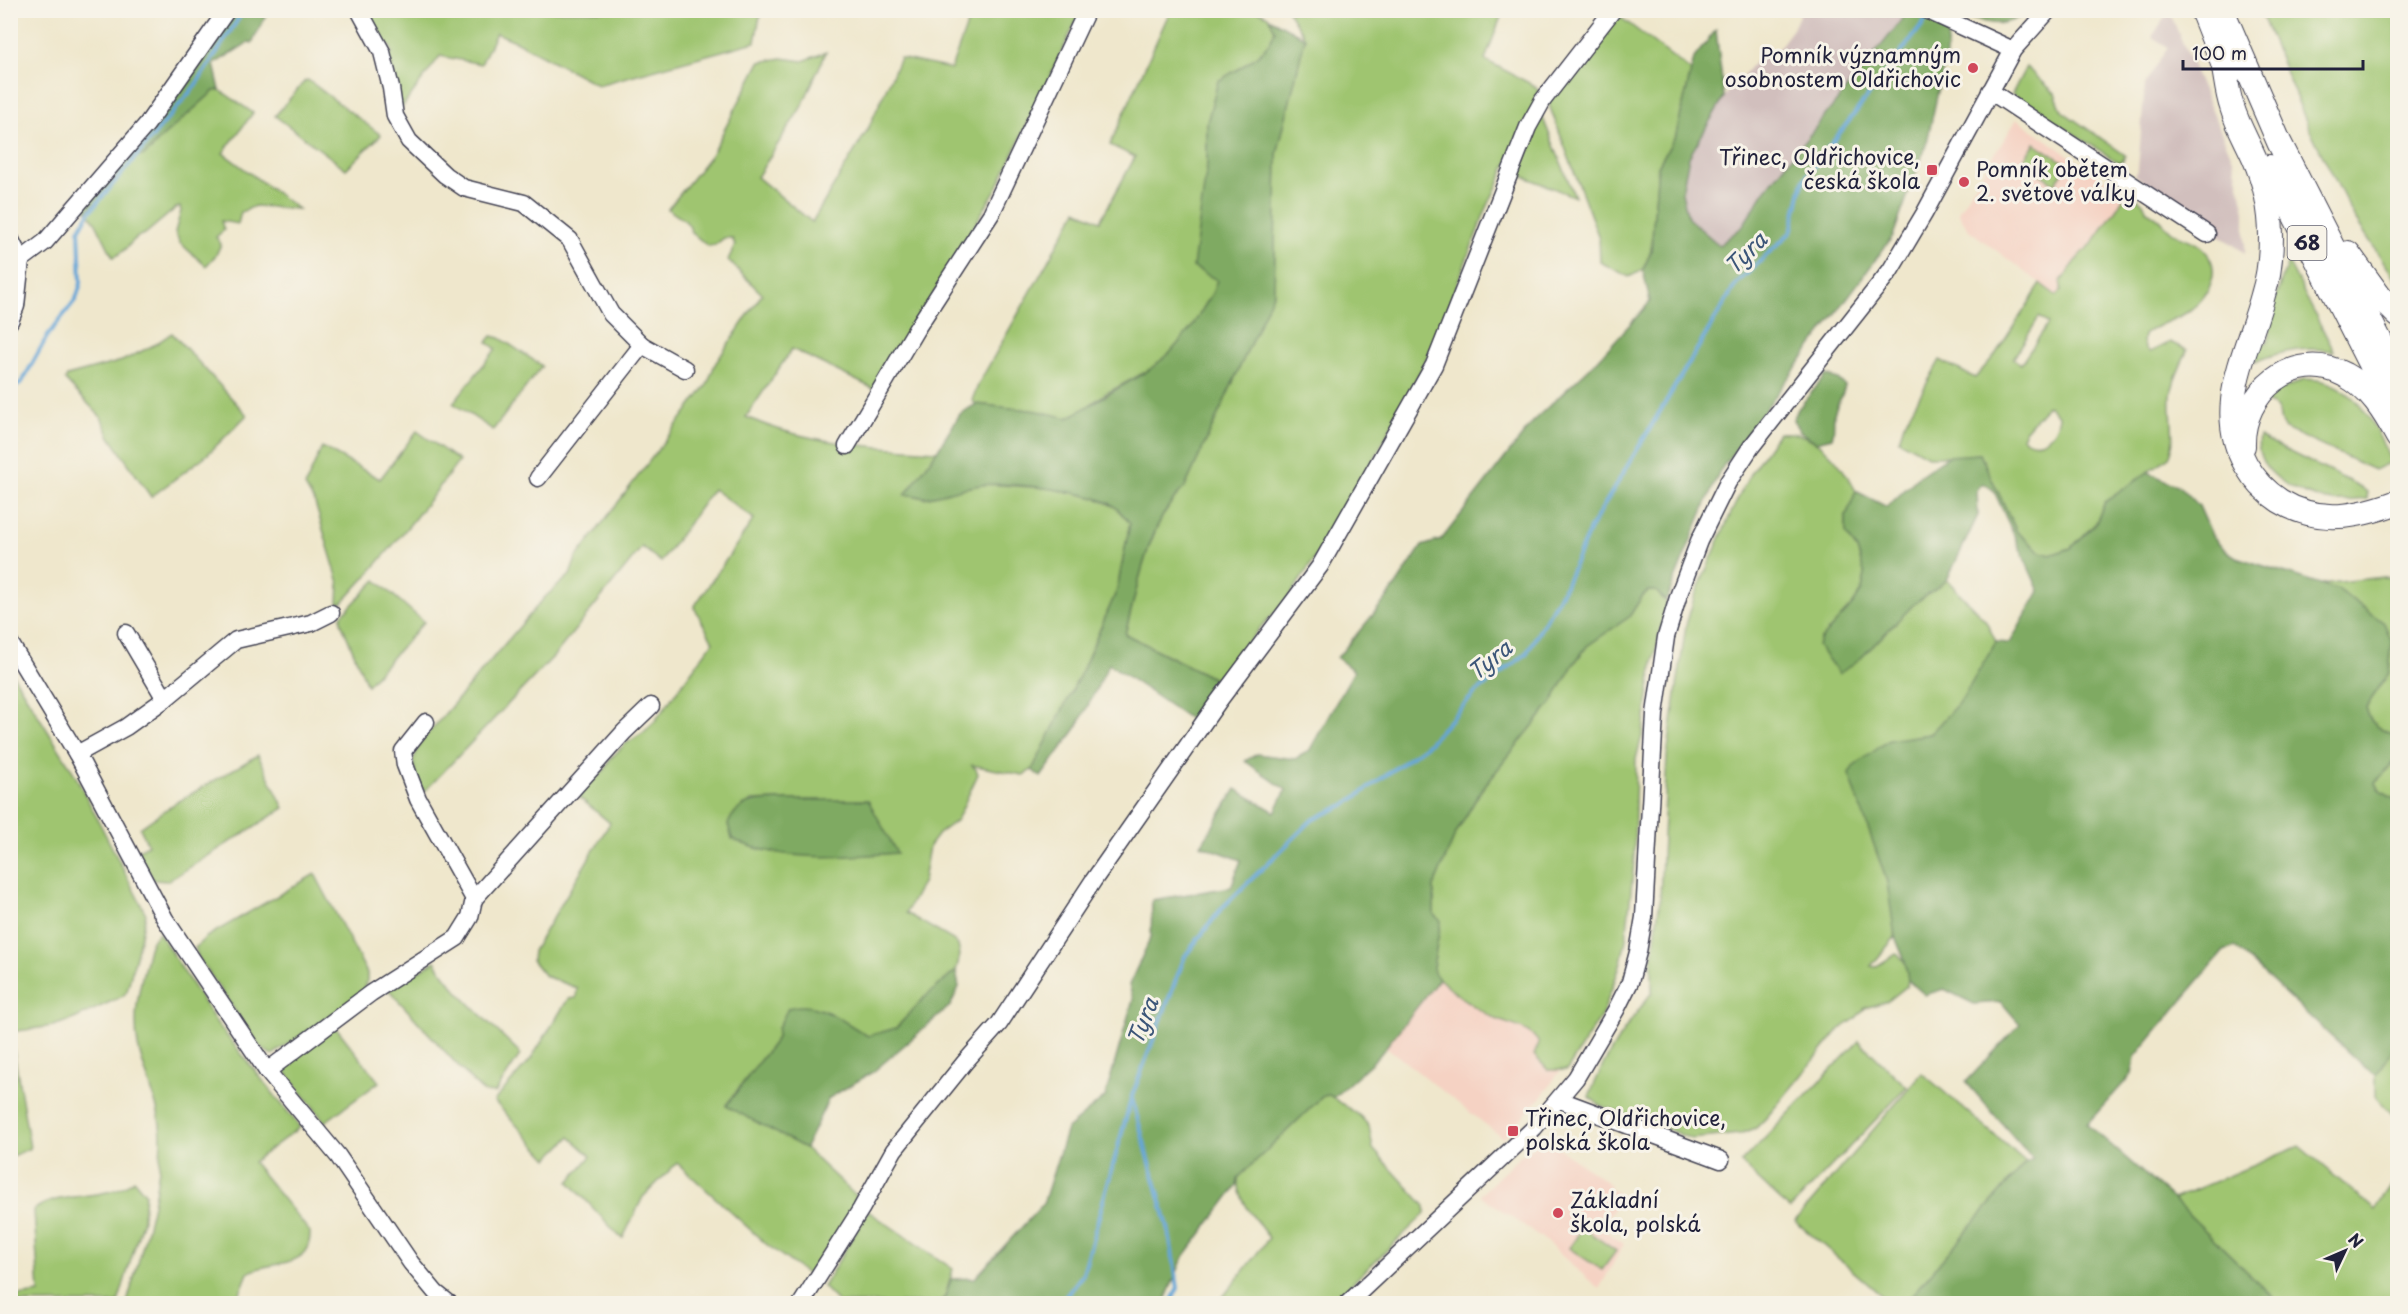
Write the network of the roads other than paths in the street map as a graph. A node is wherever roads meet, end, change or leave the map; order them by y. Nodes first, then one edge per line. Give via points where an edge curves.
1 (226, 10) edge
2 (359, 10) edge
3 (1087, 10) edge
4 (1613, 10) edge
5 (1926, 10) edge
6 (2049, 10) edge
7 (2202, 10) edge
8 (2222, 10) edge
9 (2013, 50) junction
10 (2223, 63) junction
11 (1990, 91) junction
12 (2279, 142) junction
13 (2207, 234) dead end
14 (10, 238) edge
15 (21, 260) junction
16 (2397, 315) edge
17 (10, 321) edge
18 (642, 345) junction
19 (685, 369) dead end
20 (2397, 376) edge
21 (2397, 420) edge
22 (2397, 437) edge
23 (847, 446) dead end
24 (2248, 469) junction
25 (538, 478) dead end
26 (2392, 504) edge
27 (331, 613) dead end
28 (126, 633) dead end
29 (10, 643) edge
30 (165, 699) junction
31 (651, 706) dead end
32 (426, 722) dead end
33 (77, 754) junction
34 (474, 899) junction
35 (267, 1071) junction
36 (1560, 1100) junction
37 (1721, 1160) dead end
38 (450, 1304) edge
39 (801, 1304) edge
40 (1347, 1304) edge

1 - 15 street via 147,124 45,242
2 - 18 street via 382,52 394,117 409,141 464,188 524,203 570,240 611,314
3 - 23 street via 991,214
4 - 39 street via 1543,100 1528,127 1434,365 1320,566 1204,721 999,1024 894,1150
5 - 9 street
6 - 9 street
7 - 10 highway, 68
8 - 12 highway, 68
9 - 11 street
10 - 21 highway, 68 via 2263,154
10 - 24 highway via 2232,107 2261,176 2271,224 2267,282 2231,405 2233,432
11 - 13 street
11 - 36 street via 1890,270 1751,447 1728,482 1699,541 1666,637 1655,714 1646,887 1638,952 1630,982 1616,1010
12 - 16 highway via 2308,179 2361,273
12 - 20 highway, 68
14 - 15 street
15 - 17 street via 18,296
18 - 19 street
18 - 25 street
22 - 24 highway via 2381,409 2353,380 2325,368 2295,369 2268,384 2250,407 2243,439
24 - 26 highway via 2275,498 2311,514 2344,517
27 - 30 street via 311,623 236,640
28 - 30 street
29 - 33 street
30 - 33 street via 126,727
31 - 34 street
32 - 34 street via 403,751 405,765 418,800
33 - 35 street via 165,919
34 - 35 street via 470,917 457,938 371,993
35 - 38 street via 338,1156 411,1263 435,1293
36 - 37 street
36 - 40 street

